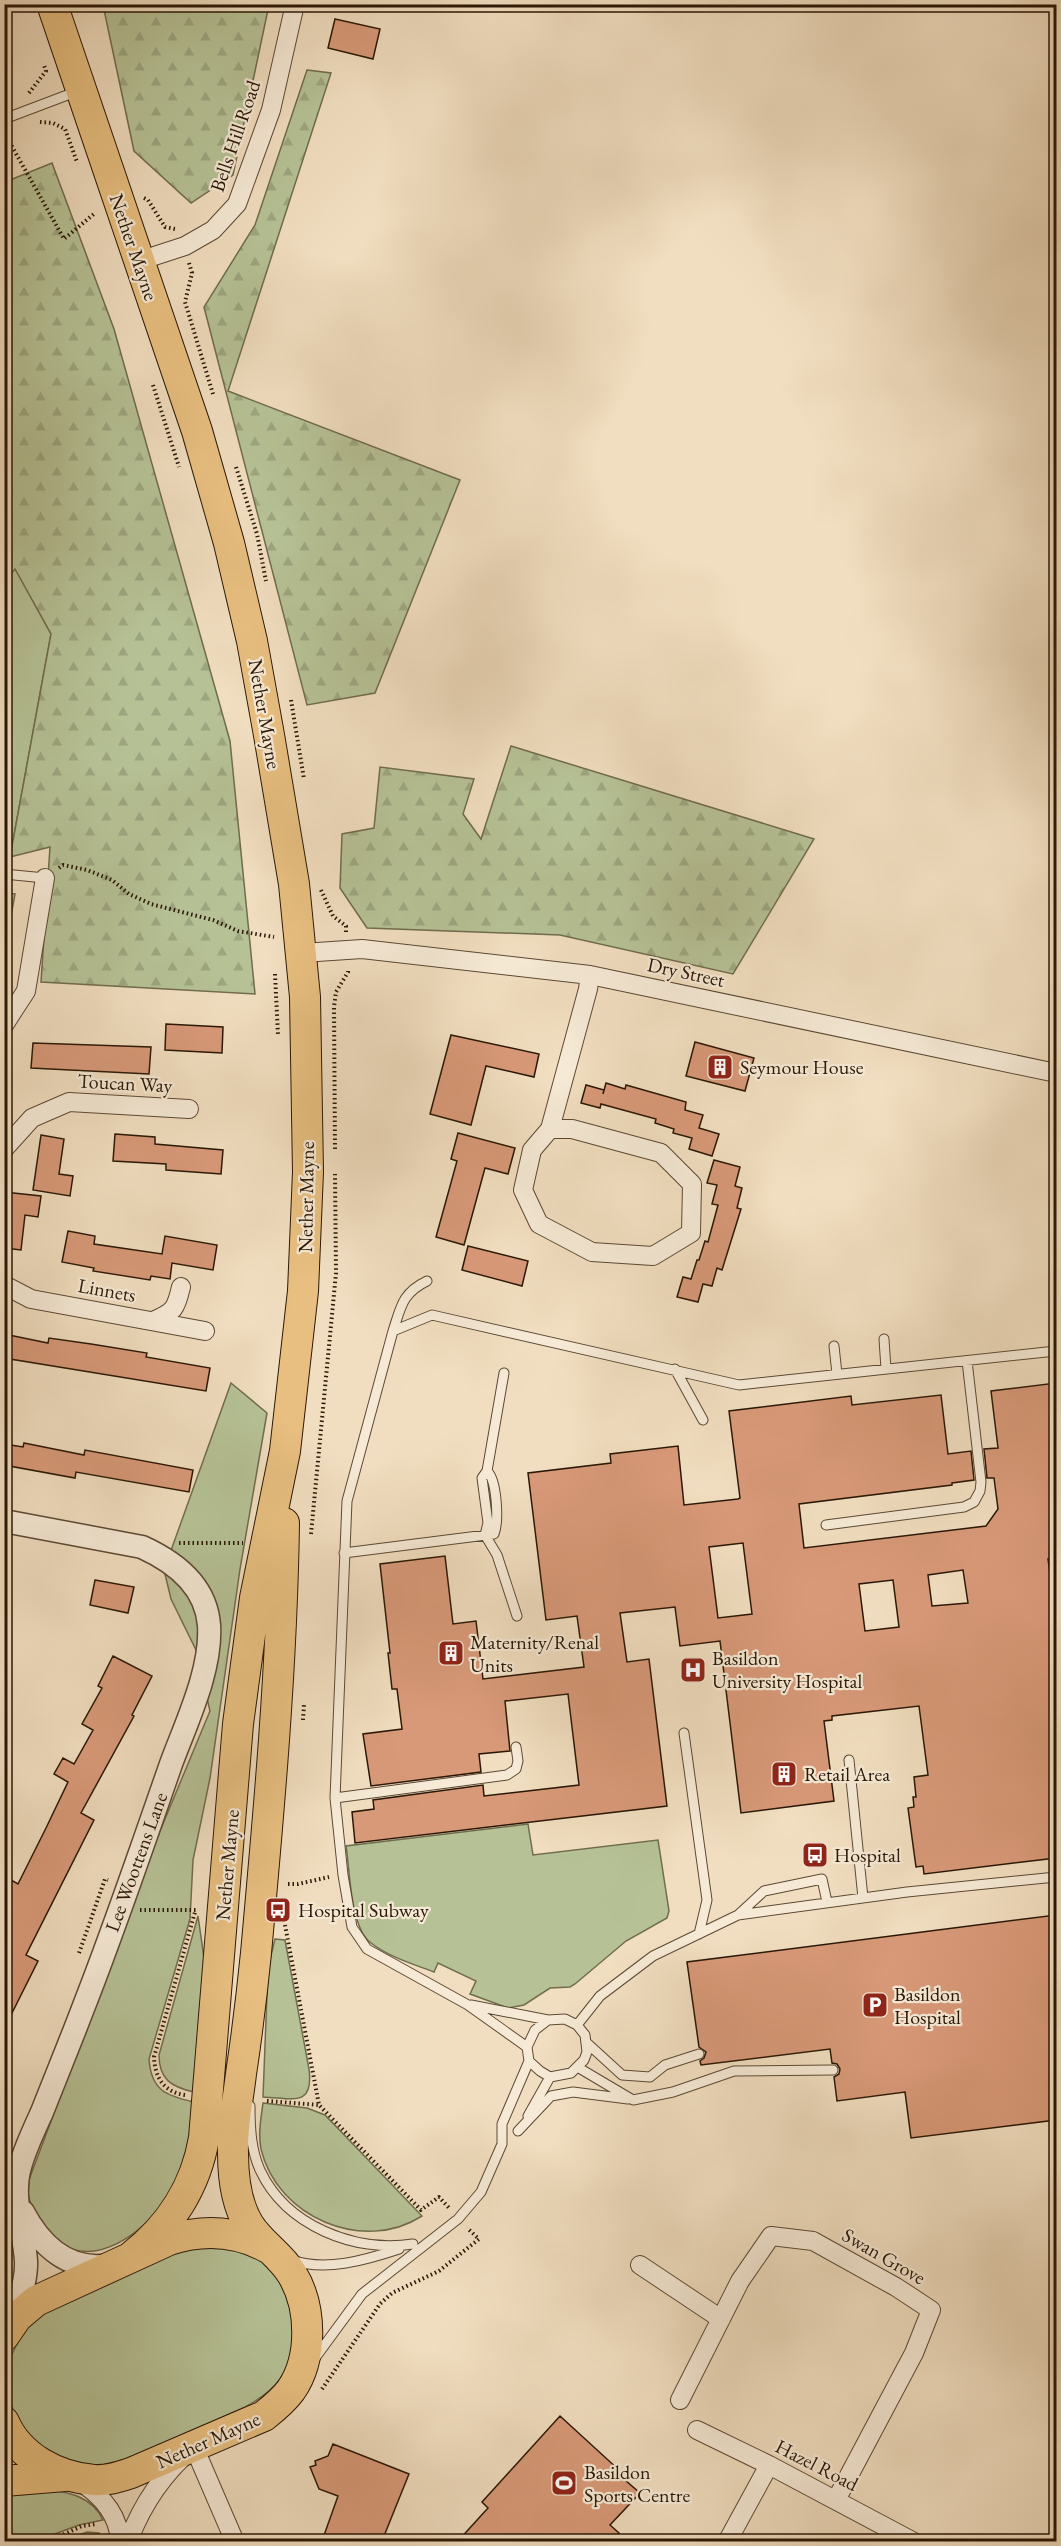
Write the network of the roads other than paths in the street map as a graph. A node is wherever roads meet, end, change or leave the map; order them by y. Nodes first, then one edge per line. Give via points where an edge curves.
1 (52, 4) edge
2 (295, 4) edge
3 (80, 90) junction
4 (4, 119) edge
5 (139, 261) junction
6 (4, 874) edge
7 (45, 878) joint
8 (288, 951) junction
9 (590, 975) junction
10 (4, 1025) edge
11 (1056, 1072) edge
12 (189, 1109) dead end
13 (550, 1129) junction
14 (4, 1149) edge
15 (427, 1281) dead end
16 (4, 1285) edge
17 (181, 1287) dead end
18 (153, 1321) junction
19 (206, 1331) dead end
20 (393, 1331) junction
21 (884, 1339) dead end
22 (834, 1346) dead end
23 (1056, 1351) edge
24 (967, 1360) junction
25 (675, 1369) junction
26 (886, 1369) junction
27 (504, 1373) dead end
28 (837, 1374) junction
29 (703, 1420) dead end
30 (285, 1451) junction
31 (4, 1521) edge
32 (826, 1525) dead end
33 (484, 1535) junction
34 (344, 1553) junction
35 (517, 1616) dead end
36 (684, 1733) dead end
37 (516, 1747) dead end
38 (849, 1760) dead end
39 (335, 1798) junction
40 (1056, 1877) edge
41 (863, 1898) junction
42 (827, 1902) junction
43 (738, 1915) junction
44 (699, 1934) junction
45 (468, 2005) junction
46 (249, 2018) junction
47 (548, 2020) junction
48 (578, 2025) junction
49 (587, 2043) junction
50 (527, 2047) junction
51 (699, 2054) dead end
52 (529, 2061) junction
53 (579, 2068) junction
54 (833, 2070) dead end
55 (550, 2077) junction
56 (250, 2088) dead end
57 (250, 2099) dead end
58 (633, 2100) junction
59 (518, 2131) junction
60 (502, 2144) junction
61 (17, 2197) junction
62 (445, 2228) junction
63 (413, 2244) junction
64 (271, 2249) junction
65 (123, 2261) junction
66 (640, 2265) dead end
67 (720, 2319) junction
68 (6, 2332) edge
69 (292, 2389) junction
70 (680, 2400) dead end
71 (4, 2422) edge
72 (698, 2430) dead end
73 (194, 2447) junction
74 (769, 2465) junction
75 (71, 2476) junction
76 (4, 2481) edge
77 (836, 2500) junction
78 (120, 2541) edge
79 (128, 2541) edge
80 (235, 2541) edge
81 (727, 2541) edge
82 (914, 2541) edge

1 - 3 main road, Nether Mayne
2 - 5 street, Bells Hill Road via 271,110 237,204 213,231 184,246
3 - 4 lane
3 - 5 main road, Nether Mayne
5 - 8 main road, Nether Mayne via 196,431 247,620 294,884
6 - 7 lane
7 - 10 street via 26,991
8 - 9 street, Dry Street via 362,949
8 - 30 main road, Nether Mayne via 305,997 308,1172 303,1291
9 - 11 street, Dry Street
9 - 13 street
12 - 14 street, Toucan Way via 69,1102 32,1118
13 - 13 street via 572,1129 661,1153 692,1184 691,1233 653,1256 592,1252 539,1224 523,1190 532,1150
15 - 20 lane via 413,1288 403,1300
16 - 18 street, Linnets via 31,1299
17 - 18 street via 176,1307
18 - 19 street, Linnets
20 - 25 lane via 432,1315
20 - 34 lane via 347,1502
21 - 26 lane
22 - 28 lane
23 - 24 lane
24 - 26 lane
24 - 32 lane via 981,1482 974,1502 964,1507
25 - 28 lane via 739,1385
25 - 29 lane
26 - 28 lane
27 - 33 lane via 487,1471 482,1478 488,1523
30 - 46 main road, Nether Mayne via 283,1600
30 - 65 main road, Nether Mayne via 255,1598 238,1724 201,2158 172,2216 154,2238
31 - 61 street, Lee Woottens Lane via 142,1547 163,1556 194,1584 209,1623 205,1666 95,1975 20,2166
33 - 34 lane
33 - 35 lane via 497,1556
34 - 39 lane
36 - 44 lane via 707,1899
37 - 39 lane via 516,1769 507,1775
38 - 41 lane
39 - 45 lane via 352,1927 367,1949
40 - 41 lane
41 - 42 lane
42 - 43 lane
42 - 43 lane via 822,1879 764,1891
43 - 44 lane
44 - 48 lane via 653,1956 600,1996
45 - 47 lane
45 - 50 lane
46 - 56 lane
46 - 64 main road, Nether Mayne via 234,2125 234,2177 249,2224
47 - 48 lane via 565,2019
47 - 50 lane via 535,2030
48 - 49 lane
49 - 51 lane via 622,2074 650,2077 665,2065
49 - 53 lane
50 - 52 lane
52 - 55 lane
52 - 60 lane via 502,2124
53 - 55 lane
53 - 58 lane
54 - 58 lane via 734,2071 673,2092
55 - 59 lane
57 - 63 lane via 250,2134 260,2170 289,2206 317,2227 349,2242 394,2247
58 - 59 lane via 573,2092 551,2096
59 - 60 lane
60 - 62 lane via 481,2192
61 - 65 street via 33,2230 54,2252 79,2265 102,2267
61 - 68 street, Lee Woottens Lane via 26,2263 23,2289
62 - 63 lane
62 - 69 lane via 362,2294
63 - 64 lane via 330,2264 295,2261
64 - 65 main road, Nether Mayne via 255,2240 209,2232 186,2234
64 - 69 main road, Nether Mayne via 292,2274 302,2293 307,2317 302,2368
65 - 68 main road, Nether Mayne via 36,2301
66 - 67 street
67 - 70 street, Swan Grove
67 - 77 street, Swan Grove via 771,2236 813,2241 931,2310 914,2353
69 - 73 main road, Nether Mayne via 264,2416
71 - 75 main road, Nether Mayne via 32,2458
72 - 74 street, Hazel Road
73 - 75 main road, Nether Mayne via 112,2478
73 - 79 street via 154,2490
73 - 80 street
74 - 77 street, Hazel Road
74 - 81 street
75 - 76 main road, Nether Mayne
75 - 78 street via 108,2507 116,2520
77 - 82 street, Hazel Road

